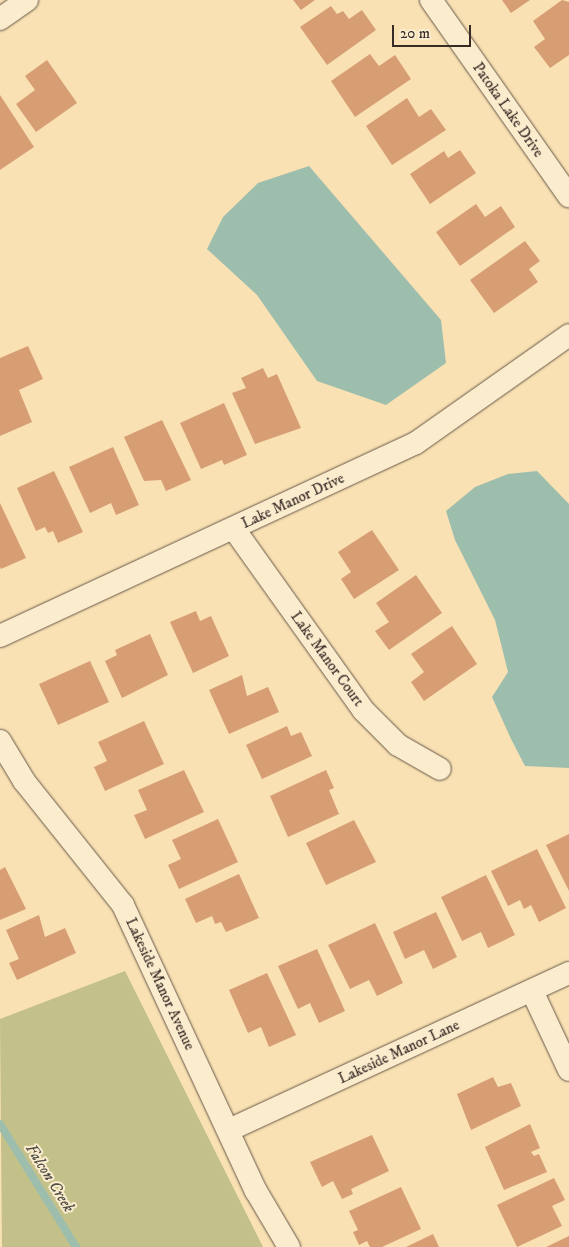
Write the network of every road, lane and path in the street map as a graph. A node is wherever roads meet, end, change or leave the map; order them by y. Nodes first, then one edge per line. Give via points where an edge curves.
1 (27, 0) edge
2 (431, 0) edge
3 (0, 19) edge
4 (569, 196) edge
5 (569, 335) edge
6 (234, 529) junction
7 (0, 636) edge
8 (0, 741) edge
9 (440, 769) dead end
10 (569, 973) edge
11 (532, 991) junction
12 (569, 1070) edge
13 (229, 1130) junction
14 (289, 1247) edge

1 - 3 street
2 - 4 street, Patoka Lake Drive
5 - 6 street, Lake Manor Drive via 416,443
6 - 7 street, Lake Manor Drive
6 - 9 street, Lake Manor Court via 363,710 398,745
8 - 13 street, Lakeside Manor Avenue via 24,781 123,905
10 - 11 street, Lakeside Manor Lane
11 - 12 street
11 - 13 street, Lakeside Manor Lane
13 - 14 street, Lakeside Manor Avenue via 256,1191

